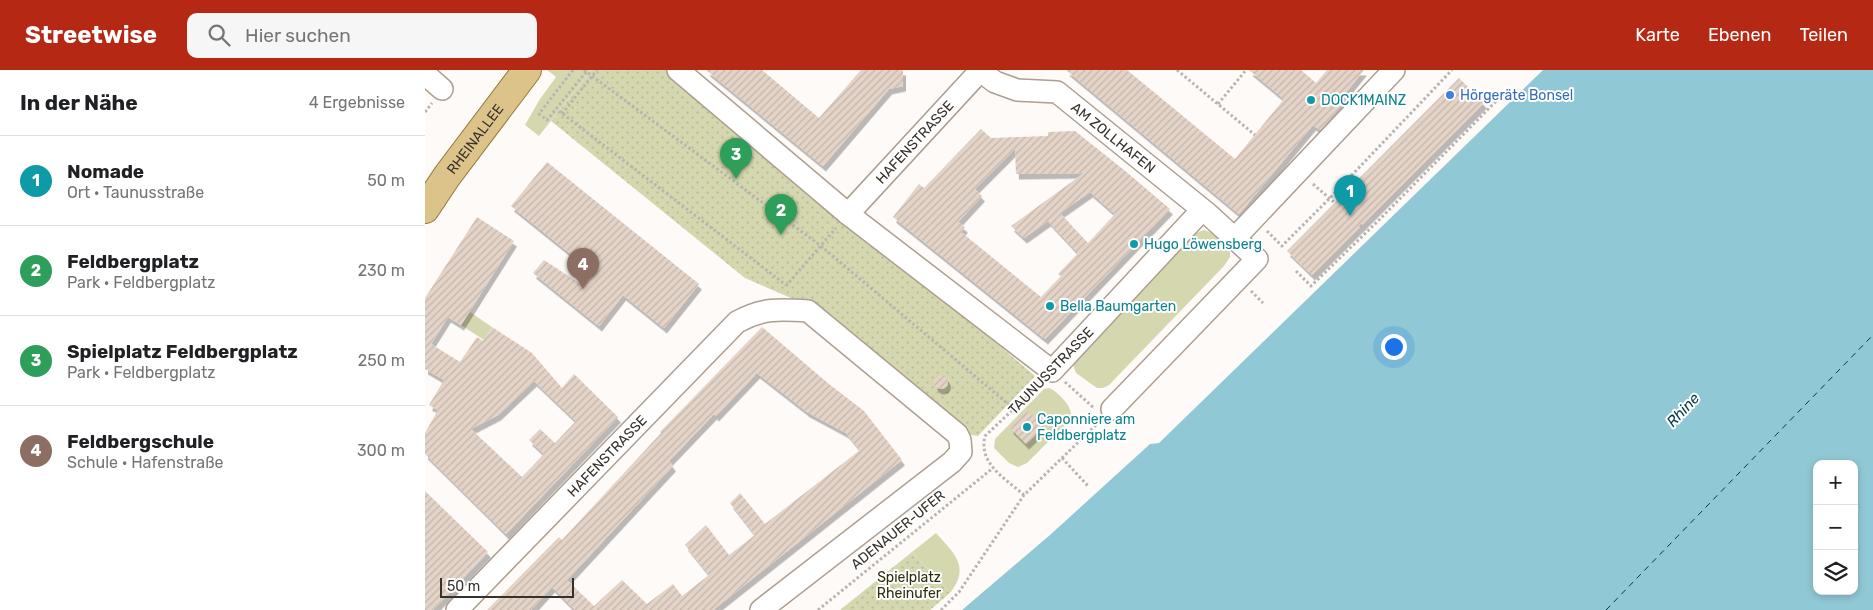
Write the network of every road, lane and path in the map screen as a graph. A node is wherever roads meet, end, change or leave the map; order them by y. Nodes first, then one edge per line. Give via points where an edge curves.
1 (573, 70) edge
2 (597, 70) edge
3 (678, 70) edge
4 (980, 70) edge
5 (1177, 70) edge
6 (1246, 70) edge
7 (1394, 70) edge
8 (1452, 70) edge
9 (586, 71) edge
10 (517, 73) edge
11 (425, 74) edge
12 (592, 76) junction
13 (442, 89) dead end
14 (1507, 89) dead end
15 (1218, 104) junction
16 (1255, 135) dead end
17 (1298, 172) junction
18 (1330, 198) junction
19 (1335, 203) dead end
20 (425, 209) edge
21 (1202, 210) junction
22 (848, 214) junction
23 (1254, 218) junction
24 (1360, 225) dead end
25 (1367, 232) junction
26 (1235, 238) junction
27 (821, 246) junction
28 (1296, 271) dead end
29 (787, 285) junction
30 (1250, 290) dead end
31 (1263, 303) dead end
32 (770, 310) junction
33 (1052, 372) junction
34 (1014, 409) junction
35 (1105, 412) junction
36 (1062, 458) junction
37 (993, 468) junction
38 (1089, 487) dead end
39 (1025, 495) junction
40 (457, 610) edge
41 (761, 610) edge
42 (818, 610) edge
43 (941, 610) edge

1 - 9 path via 539,114 547,120
2 - 12 path
3 - 22 street
4 - 21 street, AM ZOLLHAFEN via 995,82 1017,90 1057,92
4 - 22 street, HAFENSTRASSE
5 - 15 path
6 - 15 path
7 - 17 street
8 - 18 path
9 - 12 path
10 - 20 main road, RHEINALLEE
11 - 13 street
12 - 27 path
12 - 29 path via 560,113
14 - 25 path
15 - 16 path
17 - 18 path
17 - 23 street
18 - 19 path
18 - 23 path via 1282,246
21 - 26 street, AM ZOLLHAFEN
21 - 33 street, TAUNUSSTRASSE
22 - 27 path
22 - 33 street
23 - 26 street
24 - 25 path
25 - 28 path via 1311,286
26 - 35 street, AM ZOLLHAFEN via 1257,259
27 - 29 path
27 - 34 path
29 - 32 path
30 - 31 path
32 - 40 street, HAFENSTRASSE via 753,313 737,322
32 - 41 street via 808,311 957,434 961,452
33 - 34 path, TAUNUSSTRASSE
33 - 35 path
34 - 37 path, TAUNUSSTRASSE via 985,436 986,459
35 - 36 path
36 - 38 path
36 - 39 path
37 - 39 path
37 - 42 path, ADENAUER-UFER
39 - 43 path via 959,592

